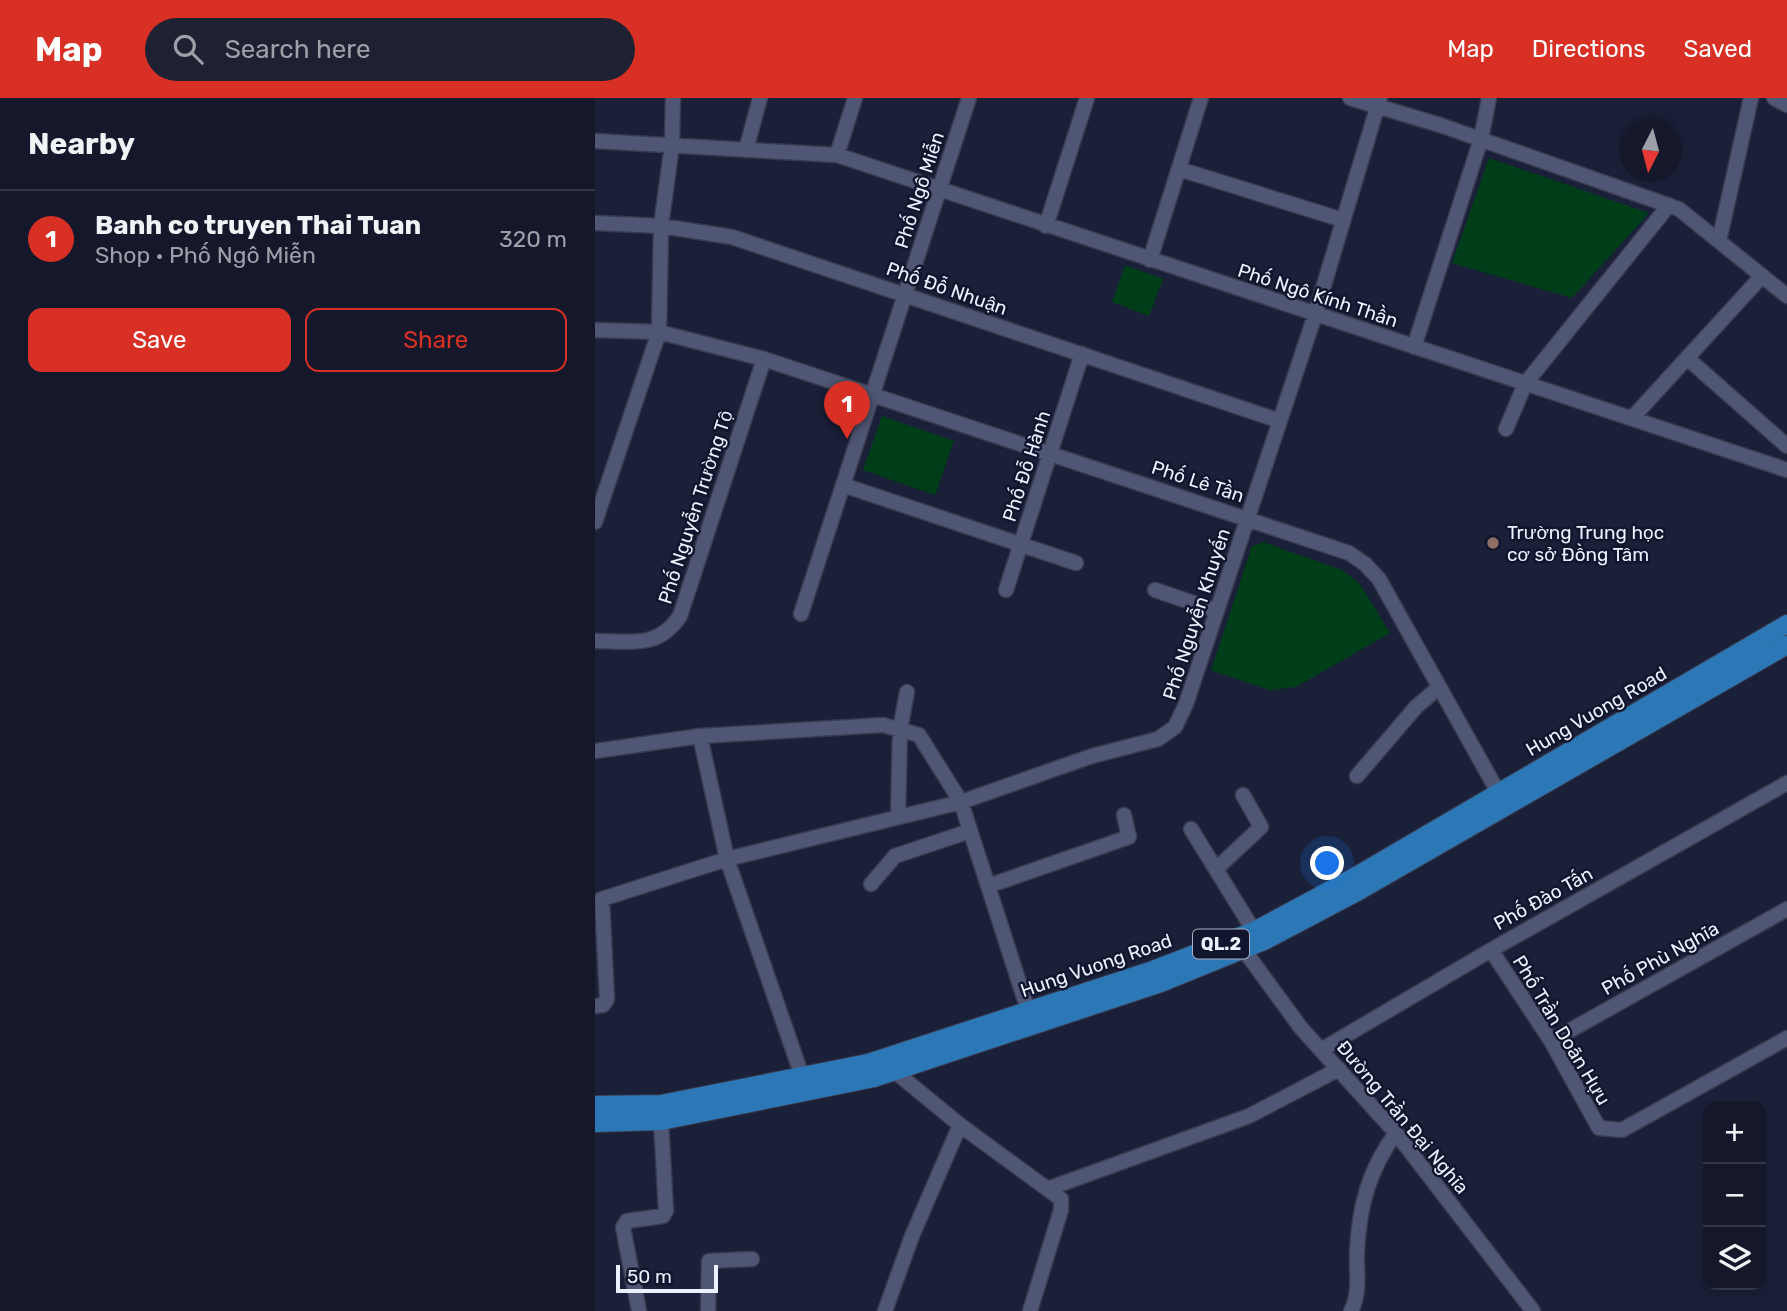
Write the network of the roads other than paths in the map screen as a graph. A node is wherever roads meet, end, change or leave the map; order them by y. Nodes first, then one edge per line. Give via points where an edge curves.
1 (673, 98) edge
2 (759, 98) edge
3 (855, 98) edge
4 (969, 98) edge
5 (1087, 98) edge
6 (1201, 98) edge
7 (1350, 98) edge
8 (1489, 98) edge
9 (1751, 98) edge
10 (1774, 98) edge
11 (1378, 101) edge
12 (1787, 105) edge
13 (1481, 139) junction
14 (595, 141) edge
15 (672, 145) junction
16 (746, 150) junction
17 (837, 155) junction
18 (1179, 169) junction
19 (939, 191) junction
20 (1669, 205) junction
21 (1343, 220) junction
22 (595, 223) edge
23 (661, 226) junction
24 (1046, 226) junction
25 (1719, 241) junction
26 (1150, 260) junction
27 (1762, 276) junction
28 (1787, 276) edge
29 (1783, 293) edge
30 (905, 295) junction
31 (1315, 315) junction
32 (595, 330) edge
33 (659, 332) junction
34 (1414, 347) junction
35 (1082, 354) junction
36 (1687, 358) junction
37 (764, 359) junction
38 (1525, 384) junction
39 (873, 395) junction
40 (1633, 417) junction
41 (1280, 421) junction
42 (1506, 429) dead end
43 (1787, 446) edge
44 (1051, 453) junction
45 (1787, 470) edge
46 (843, 485) junction
47 (1248, 518) junction
48 (595, 522) edge
49 (1021, 545) junction
50 (1076, 563) dead end
51 (1006, 590) dead end
52 (1155, 590) dead end
53 (1217, 611) junction
54 (801, 614) dead end
55 (1787, 624) edge
56 (595, 641) edge
57 (1787, 645) edge
58 (1438, 688) junction
59 (907, 692) dead end
60 (900, 730) junction
61 (700, 736) junction
62 (595, 751) edge
63 (1357, 776) dead end
64 (1787, 783) edge
65 (1498, 792) junction
66 (1244, 795) dead end
67 (961, 802) junction
68 (1124, 815) dead end
69 (898, 817) junction
70 (1191, 829) dead end
71 (970, 831) junction
72 (727, 859) junction
73 (1216, 869) junction
74 (871, 884) dead end
75 (988, 886) junction
76 (1787, 909) edge
77 (1254, 931) junction
78 (1239, 944) junction
79 (1491, 950) junction
80 (595, 1006) edge
81 (1028, 1010) junction
82 (1787, 1038) edge
83 (1551, 1041) junction
84 (1321, 1050) junction
85 (1339, 1069) junction
86 (893, 1070) junction
87 (802, 1076) junction
88 (595, 1104) edge
89 (661, 1121) junction
90 (595, 1122) edge
91 (960, 1125) junction
92 (1396, 1133) junction
93 (1050, 1188) junction
94 (752, 1259) dead end
95 (639, 1311) edge
96 (708, 1311) edge
97 (885, 1311) edge
98 (1030, 1311) edge
99 (1350, 1311) edge
100 (1533, 1311) edge

1 - 15 street
2 - 16 street
3 - 17 street
4 - 19 street, Phố Ngô Miễn
5 - 24 street
6 - 18 street
7 - 11 street
8 - 13 street
9 - 25 street
10 - 12 street
11 - 13 street
11 - 21 street, Phố Nguyễn Khuyến
13 - 20 street
13 - 34 street
14 - 15 street, Phố Ngô Kính Thần
15 - 16 street, Phố Ngô Kính Thần
15 - 23 street
16 - 17 street, Phố Ngô Kính Thần
17 - 19 street, Phố Ngô Kính Thần
18 - 21 street
18 - 26 street
19 - 24 street, Phố Ngô Kính Thần
19 - 30 street, Phố Ngô Miễn
20 - 25 street
20 - 38 street
21 - 31 street, Phố Nguyễn Khuyến
22 - 23 street, Phố Đỗ Nhuận
23 - 30 street, Phố Đỗ Nhuận via 732,237
23 - 33 street
24 - 26 street, Phố Ngô Kính Thần
25 - 27 street
26 - 31 street, Phố Ngô Kính Thần
27 - 29 street
27 - 36 street
28 - 29 street
30 - 35 street, Phố Đỗ Nhuận
30 - 39 street, Phố Ngô Miễn
31 - 34 street, Phố Ngô Kính Thần
31 - 41 street, Phố Nguyễn Khuyến
32 - 33 street, Phố Lê Tần
33 - 37 street, Phố Lê Tần
33 - 48 street
34 - 38 street, Phố Ngô Kính Thần
35 - 41 street, Phố Đỗ Nhuận
35 - 44 street, Phố Đỗ Hành
36 - 40 street
36 - 43 street
37 - 39 street, Phố Lê Tần
37 - 56 street, Phố Nguyễn Trường Tộ via 680,616 669,633 649,641
38 - 40 street, Phố Ngô Kính Thần
38 - 42 street
39 - 44 street, Phố Lê Tần
39 - 46 street, Phố Ngô Miễn
40 - 45 street, Phố Ngô Kính Thần
41 - 47 street, Phố Nguyễn Khuyến
44 - 47 street, Phố Lê Tần
44 - 49 street, Phố Đỗ Hành
46 - 49 street
46 - 54 street, Phố Ngô Miễn
47 - 53 street, Phố Nguyễn Khuyến
47 - 58 street, Phố Lê Tần via 1349,553 1365,564 1379,579
49 - 50 street
49 - 51 street, Phố Đỗ Hành
52 - 53 street
53 - 67 street, Phố Nguyễn Khuyến via 1175,727 1157,739 1091,755
55 - 65 main road, Hung Vuong Road / QL.2
57 - 78 main road, Hung Vuong Road / QL.2 via 1357,892
58 - 63 street
58 - 65 street, Phố Lê Tần
59 - 60 street
60 - 61 street via 883,726
60 - 67 street via 919,735
60 - 69 street
61 - 62 street
61 - 72 street
64 - 79 street, Phố Đào Tấn
65 - 77 main road, Hung Vuong Road / QL.2
66 - 73 street via 1261,827
67 - 69 street, Phố Nguyễn Khuyến
67 - 71 street
68 - 75 street via 1129,837
69 - 72 street, Phố Nguyễn Khuyến
70 - 73 street
71 - 74 street via 895,856
71 - 75 street
72 - 80 street, Phố Nguyễn Khuyến via 602,899 607,999
72 - 87 street
73 - 77 street
75 - 81 street
76 - 83 street, Phố Phù Nghĩa
77 - 78 main road, Hung Vuong Road / QL.2
78 - 81 main road, Hung Vuong Road / QL.2
78 - 84 street, Đường Trần Đại Nghĩa
78 - 86 main road, Hung Vuong Road / QL.2 via 1161,983
79 - 83 street, Phố Trần Doãn Hựu
79 - 84 street, Phố Đào Tấn
81 - 87 main road, Hung Vuong Road / QL.2 via 868,1063
82 - 83 street, Phố Trần Doãn Hựu via 1614,1132 1599,1128
84 - 85 street, Đường Trần Đại Nghĩa
85 - 92 street, Đường Trần Đại Nghĩa
85 - 93 street via 1249,1116
86 - 89 main road, Hung Vuong Road / QL.2 via 874,1078
86 - 91 street
87 - 88 main road, Hung Vuong Road / QL.2 via 660,1104
89 - 90 main road, Hung Vuong Road / QL.2
89 - 95 street via 666,1211 663,1216 627,1221 622,1227
91 - 93 street
91 - 97 street
92 - 99 street via 1367,1184 1357,1238 1358,1287
92 - 100 street, Đường Trần Đại Nghĩa
93 - 98 street via 1061,1199 1061,1210
94 - 96 street via 709,1261

